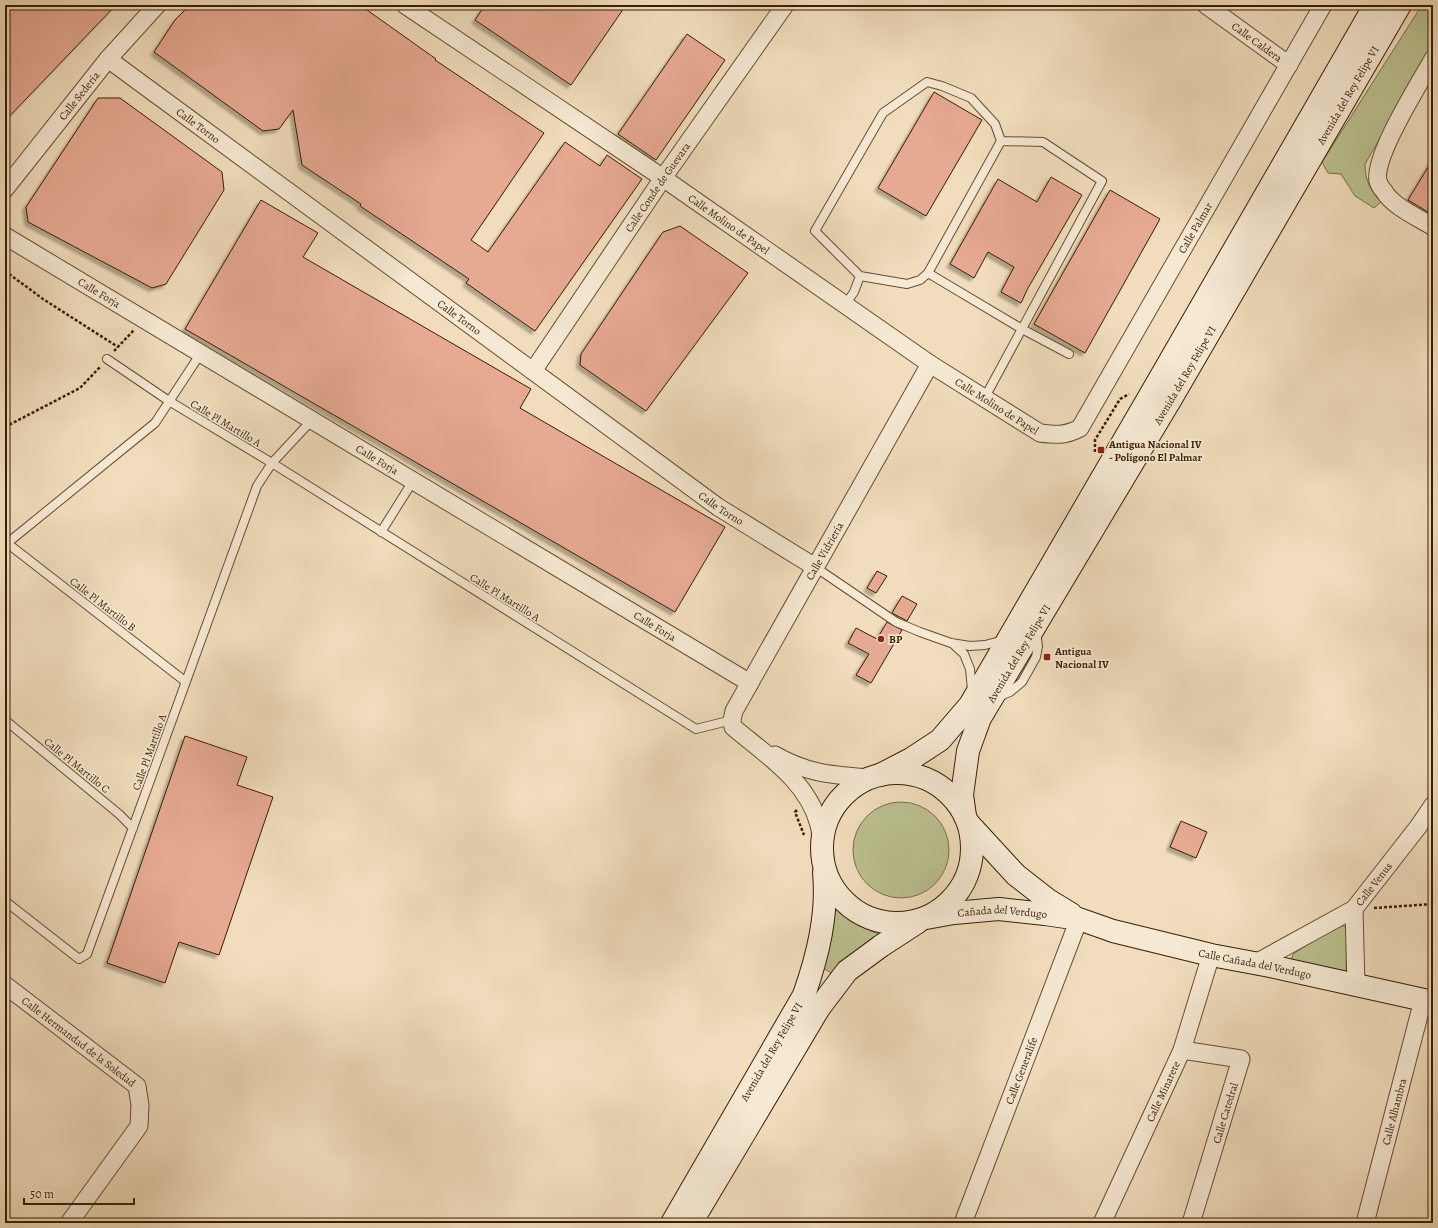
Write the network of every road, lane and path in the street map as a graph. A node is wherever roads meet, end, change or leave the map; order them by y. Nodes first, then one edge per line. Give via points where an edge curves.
1 (157, 5) edge
2 (405, 5) edge
3 (785, 5) edge
4 (1206, 5) edge
5 (1323, 5) edge
6 (1375, 5) edge
7 (1400, 5) edge
8 (108, 59) junction
9 (1433, 60) edge
10 (1289, 65) junction
11 (1001, 141) junction
12 (663, 178) junction
13 (5, 189) edge
14 (1433, 227) edge
15 (5, 236) edge
16 (5, 271) edge
17 (928, 273) junction
18 (860, 276) junction
19 (845, 305) junction
20 (144, 319) junction
21 (1022, 328) junction
22 (118, 347) junction
23 (201, 353) junction
24 (1069, 354) dead end
25 (107, 359) junction
26 (930, 364) junction
27 (533, 371) junction
28 (984, 398) junction
29 (169, 401) junction
30 (312, 420) junction
31 (5, 427) edge
32 (1055, 435) joint
33 (272, 463) junction
34 (413, 481) junction
35 (382, 532) junction
36 (6, 544) edge
37 (815, 568) junction
38 (1006, 640) junction
39 (951, 643) junction
40 (186, 682) junction
41 (750, 683) junction
42 (980, 703) junction
43 (5, 720) edge
44 (732, 720) junction
45 (744, 737) junction
46 (875, 776) junction
47 (807, 798) junction
48 (1433, 805) edge
49 (967, 820) junction
50 (133, 828) junction
51 (817, 851) junction
52 (5, 901) edge
53 (1433, 904) edge
54 (1354, 909) junction
55 (923, 919) junction
56 (1079, 919) junction
57 (1210, 955) junction
58 (1254, 964) junction
59 (5, 985) edge
60 (1356, 985) junction
61 (1428, 1001) edge
62 (1182, 1050) junction
63 (70, 1223) edge
64 (672, 1223) edge
65 (692, 1223) edge
66 (963, 1223) edge
67 (1102, 1223) edge
68 (1192, 1223) edge
69 (1365, 1223) edge

1 - 8 street, Calle Sedería
2 - 12 street, Calle Molino de Papel
3 - 12 street, Calle Conde de Guevara
4 - 10 street, Calle Caldera
5 - 10 street, Calle Palmar
6 - 38 main road, Avenida del Rey Felipe VI via 1112,451
7 - 42 main road, Avenida del Rey Felipe VI via 1172,397 1035,625
8 - 13 street, Calle Sedería
8 - 27 street, Calle Torno
9 - 14 street via 1386,144 1378,180 1384,193 1394,202
10 - 32 street, Calle Palmar via 1080,428 1069,434
11 - 17 lane
11 - 18 lane via 995,124 971,98 927,82 883,113 815,231
11 - 21 lane via 1043,142 1102,181
12 - 19 street, Calle Molino de Papel
12 - 27 street, Calle Conde de Guevara
15 - 20 street, Calle Forja
16 - 22 path via 43,299
17 - 18 lane via 920,280 907,284
17 - 21 lane
18 - 19 lane via 854,292
19 - 26 street, Calle Molino de Papel
20 - 22 path
20 - 23 street, Calle Forja
21 - 24 lane
21 - 28 lane
22 - 25 path
23 - 29 lane
23 - 30 street, Calle Forja
25 - 29 lane, Calle Pl Martillo A
25 - 31 path via 80,388
26 - 28 street, Calle Molino de Papel
26 - 37 street, Calle Vidriería
27 - 37 street, Calle Torno via 718,507
28 - 32 street, Calle Molino de Papel via 1040,433
29 - 33 lane, Calle Pl Martillo A
29 - 36 lane via 155,423
30 - 33 lane, Calle Pl Martillo A
30 - 34 street, Calle Forja
33 - 35 lane, Calle Pl Martillo A
33 - 40 lane, Calle Pl Martillo A via 257,486
34 - 35 lane
34 - 41 street, Calle Forja
35 - 44 lane, Calle Pl Martillo A via 696,729
36 - 40 lane, Calle Pl Martillo B
37 - 39 lane via 896,622
37 - 41 street, Calle Vidriería
38 - 39 lane via 970,646
38 - 42 main road, Avenida del Rey Felipe VI
39 - 42 lane via 964,654 970,669 972,689
40 - 50 lane, Calle Pl Martillo A
41 - 44 street, Calle Vidriería via 734,711
42 - 46 main road, Avenida del Rey Felipe VI via 940,740 911,759
42 - 49 main road, Avenida del Rey Felipe VI via 980,718 968,751 962,795
43 - 50 lane, Calle Pl Martillo C
44 - 45 street via 733,727
45 - 46 street via 787,762 814,772
45 - 47 street via 782,768
46 - 49 main road via 897,773 930,780 952,797
46 - 51 main road, Avenida del Rey Felipe VI via 854,786 841,798 830,813
47 - 51 street via 819,826
47 - 51 path via 795,812
48 - 54 street, Calle Venus
49 - 55 main road, Avenida del Rey Felipe VI via 973,846 970,868 961,889 945,906
49 - 56 main road via 1016,875 1048,900
50 - 52 lane, Calle Pl Martillo A via 87,954 79,959
51 - 55 main road, Cañada del Verdugo via 833,888 849,907 871,919 896,924
51 - 64 main road, Avenida del Rey Felipe VI via 826,892 824,916 804,995
53 - 54 path
54 - 58 street, Calle Venus
54 - 60 street
55 - 56 main road, Cañada del Verdugo via 999,909
55 - 65 main road, Avenida del Rey Felipe VI via 847,970 836,984 819,1008
56 - 57 main road, Calle Cañada del Verdugo via 1114,931
56 - 66 street, Calle Generalife
57 - 58 main road, Calle Cañada del Verdugo
57 - 62 street, Calle Minarete
58 - 60 main road, Calle Cañada del Verdugo
59 - 63 street, Calle Hermandad de la Soledad via 137,1086 140,1105 139,1126
60 - 61 main road, Calle Cañada del Verdugo
61 - 69 street, Calle Alhambra
62 - 67 street, Calle Minarete
62 - 68 street, Calle Catedral via 1241,1060

